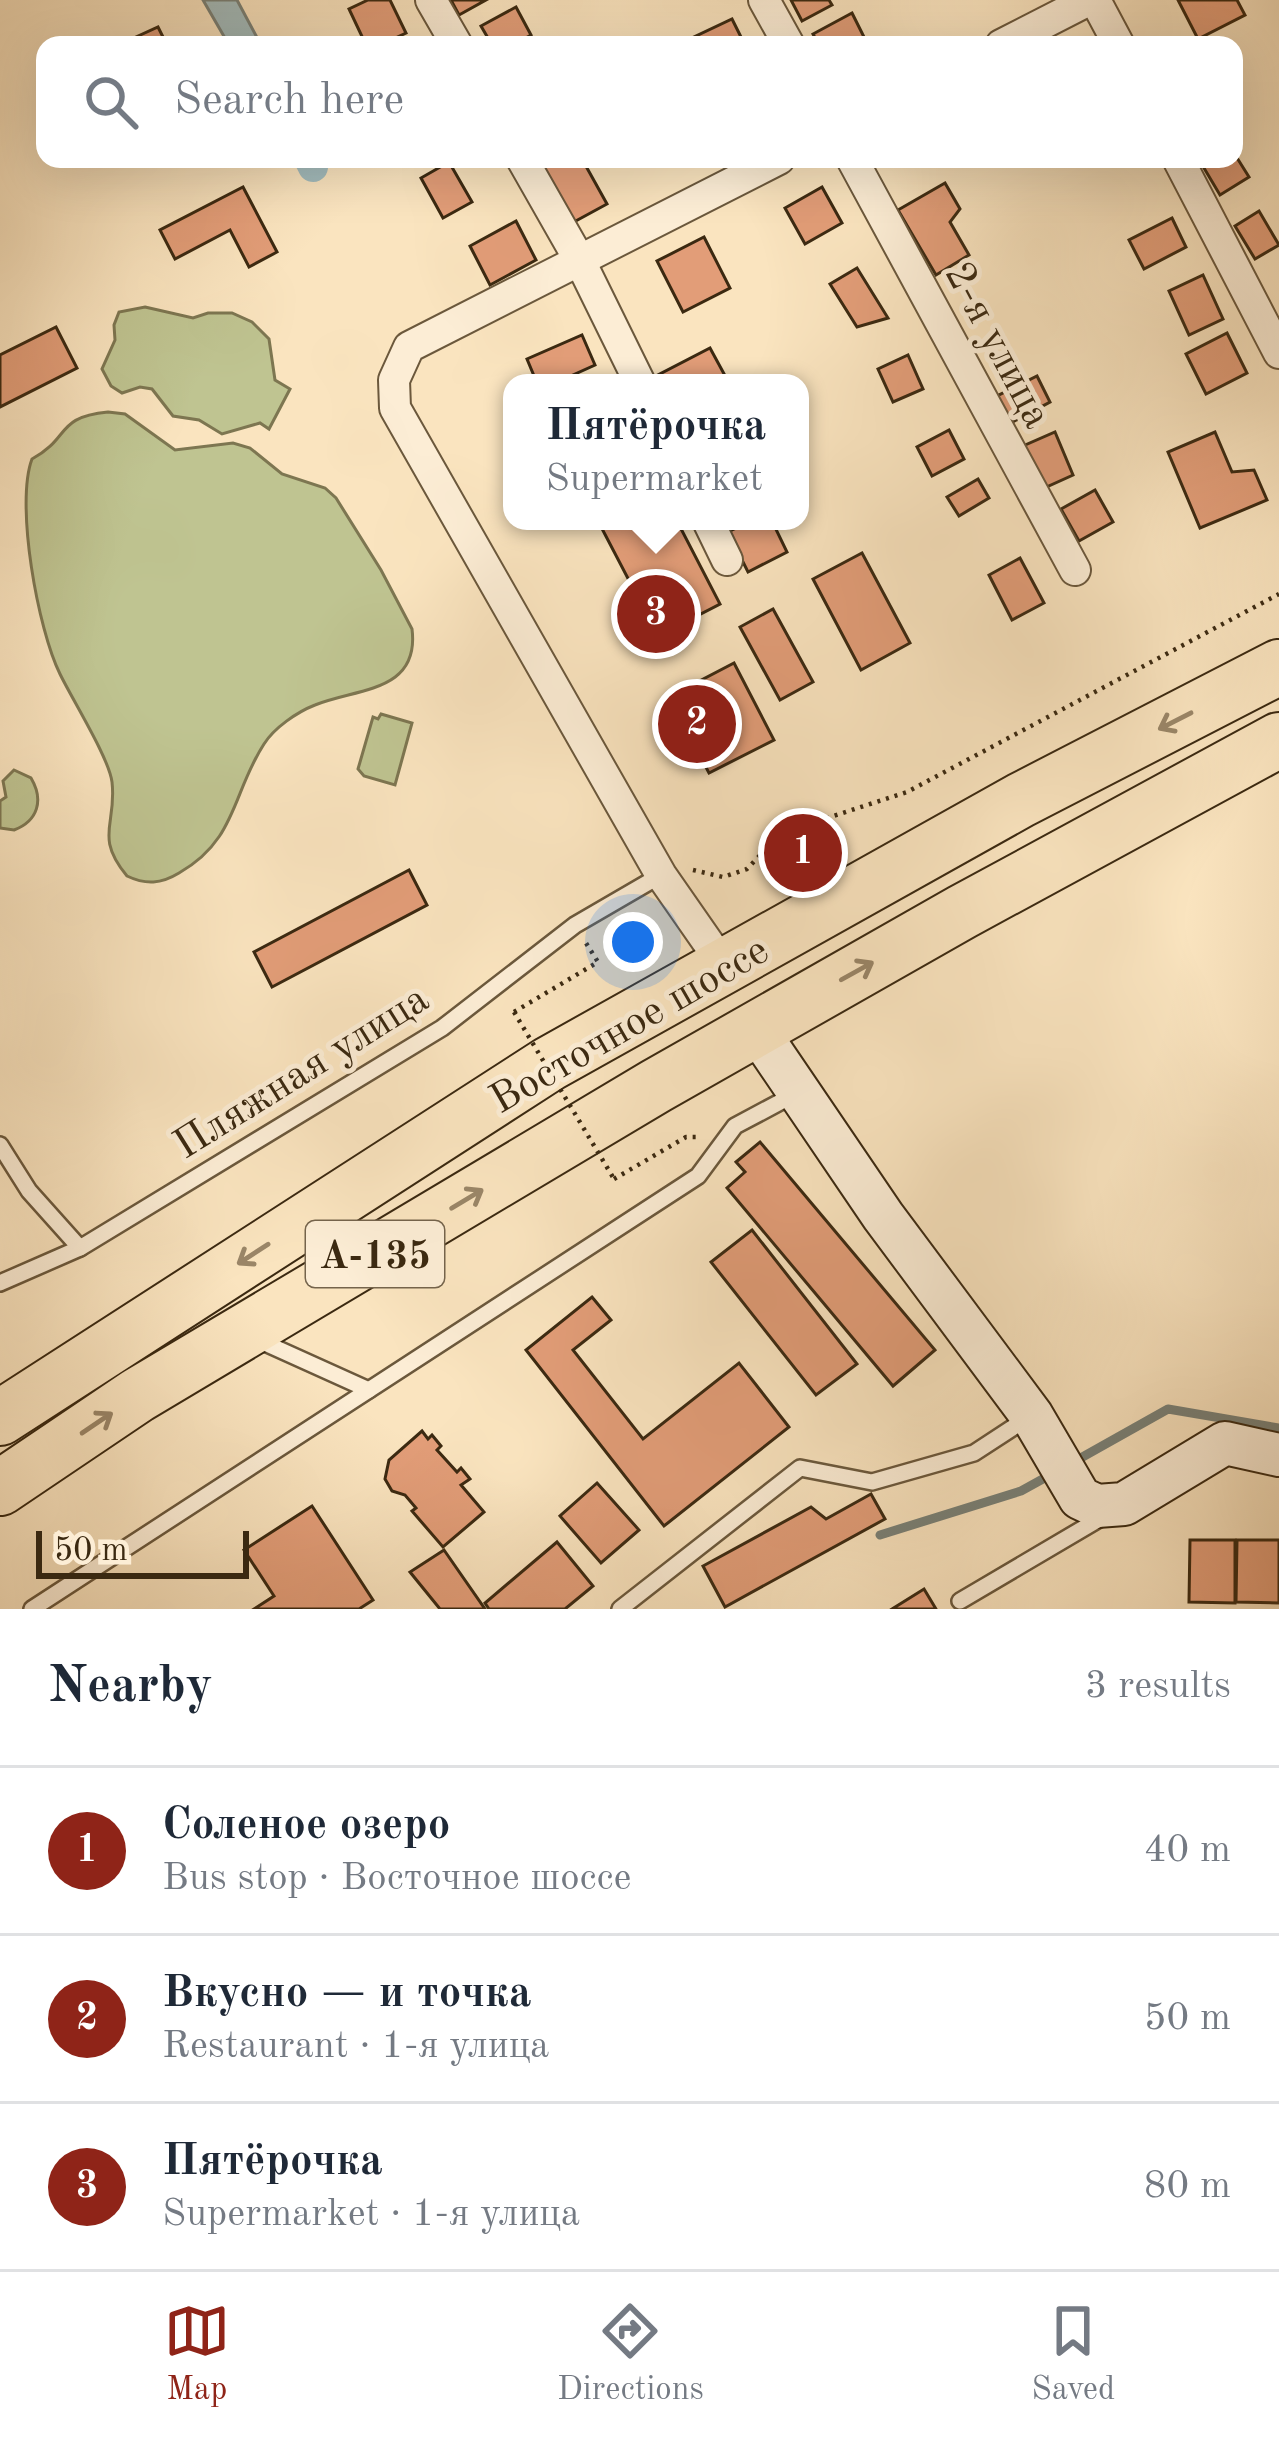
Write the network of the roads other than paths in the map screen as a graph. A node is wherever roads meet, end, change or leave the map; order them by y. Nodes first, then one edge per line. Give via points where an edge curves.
1 (431, 0) edge
2 (764, 0) edge
3 (1092, 0) edge
4 (452, 36) edge
5 (784, 36) edge
6 (1019, 36) edge
7 (1114, 36) edge
8 (527, 168) edge
9 (761, 168) edge
10 (857, 168) edge
11 (1183, 168) edge
12 (580, 261) junction
13 (1279, 352) edge
14 (636, 374) edge
15 (712, 530) edge
16 (727, 560) dead end
17 (1075, 570) dead end
18 (1279, 667) edge
19 (1279, 740) edge
20 (661, 875) junction
21 (725, 968) junction
22 (756, 1029) junction
23 (798, 1092) junction
24 (0, 1145) edge
25 (80, 1248) junction
26 (0, 1282) edge
27 (243, 1333) junction
28 (369, 1390) junction
29 (0, 1418) edge
30 (1038, 1427) junction
31 (1279, 1456) edge
32 (10, 1472) edge
33 (1124, 1504) junction
34 (960, 1601) dead end
35 (32, 1609) edge
36 (620, 1609) edge

1 - 4 street
2 - 5 street
3 - 6 street
3 - 7 street
8 - 12 street
9 - 12 street
10 - 17 street, 2-я улица
11 - 13 street
12 - 14 street
12 - 20 street via 410,347 394,380 395,408
15 - 16 street
18 -> 21 highway, Восточное шоссе / А-135 via 1021,800
22 -> 19 highway, Восточное шоссе / А-135
20 - 21 street
20 - 25 lane, Пляжная улица via 575,925 442,1028
21 -> 29 highway, Восточное шоссе / А-135 via 549,1064
22 - 23 street
27 -> 22 highway, Восточное шоссе / А-135
23 - 28 lane via 735,1126 698,1176
23 - 30 street
24 - 25 lane
25 - 26 lane, Пляжная улица
27 - 28 lane
32 -> 27 highway, Восточное шоссе / А-135
28 - 35 lane
30 - 33 street via 1080,1498
30 - 36 lane via 872,1482 800,1468
31 - 33 street via 1225,1444
33 - 34 lane

